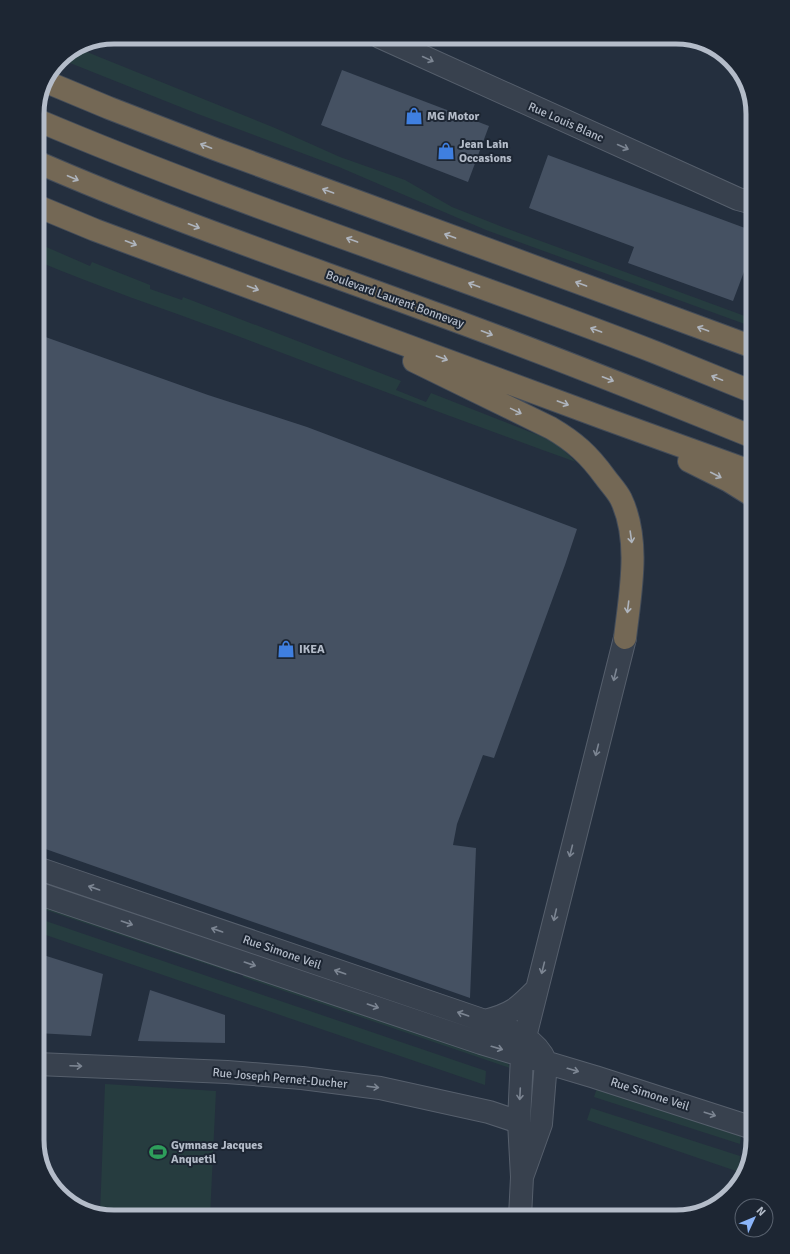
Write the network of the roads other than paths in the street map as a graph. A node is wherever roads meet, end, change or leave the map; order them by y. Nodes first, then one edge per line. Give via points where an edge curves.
1 (396, 44) edge
2 (54, 78) edge
3 (51, 84) edge
4 (109, 108) junction
5 (44, 123) edge
6 (44, 165) edge
7 (746, 201) edge
8 (44, 209) edge
9 (44, 214) edge
10 (95, 230) junction
11 (313, 310) junction
12 (746, 345) edge
13 (746, 389) edge
14 (606, 419) junction
15 (746, 434) edge
16 (746, 469) edge
17 (746, 492) edge
18 (624, 638) joint
19 (44, 870) edge
20 (44, 895) edge
21 (537, 989) junction
22 (485, 1021) junction
23 (524, 1046) junction
24 (546, 1062) junction
25 (44, 1064) edge
26 (519, 1122) junction
27 (746, 1126) edge
28 (522, 1177) junction
29 (520, 1210) edge

1 -> 7 street, Rue Louis Blanc
2 - 4 highway
3 - 4 highway
12 -> 4 highway
13 -> 5 highway via 650,350 222,193
6 -> 15 highway, Boulevard Laurent Bonnevay via 210,232 436,313
8 - 10 highway
9 - 10 highway
10 -> 11 highway
11 -> 14 highway
11 -> 18 highway via 551,428 581,448 621,499 628,521 632,558
14 - 16 highway
14 -> 17 highway
18 -> 21 street
22 -> 19 street, Rue Simone Veil
20 -> 23 street, Rue Simone Veil via 474,1040
21 - 22 street via 512,1012
21 - 23 street
22 - 23 street, Rue Simone Veil via 511,1030
23 - 24 street, Rue Simone Veil
23 -> 26 street
24 -> 27 street, Rue Simone Veil
24 - 28 street via 541,1124
25 -> 26 street, Rue Joseph Pernet-Ducher via 227,1072 302,1078 380,1088 489,1112
26 - 28 street
28 - 29 street

